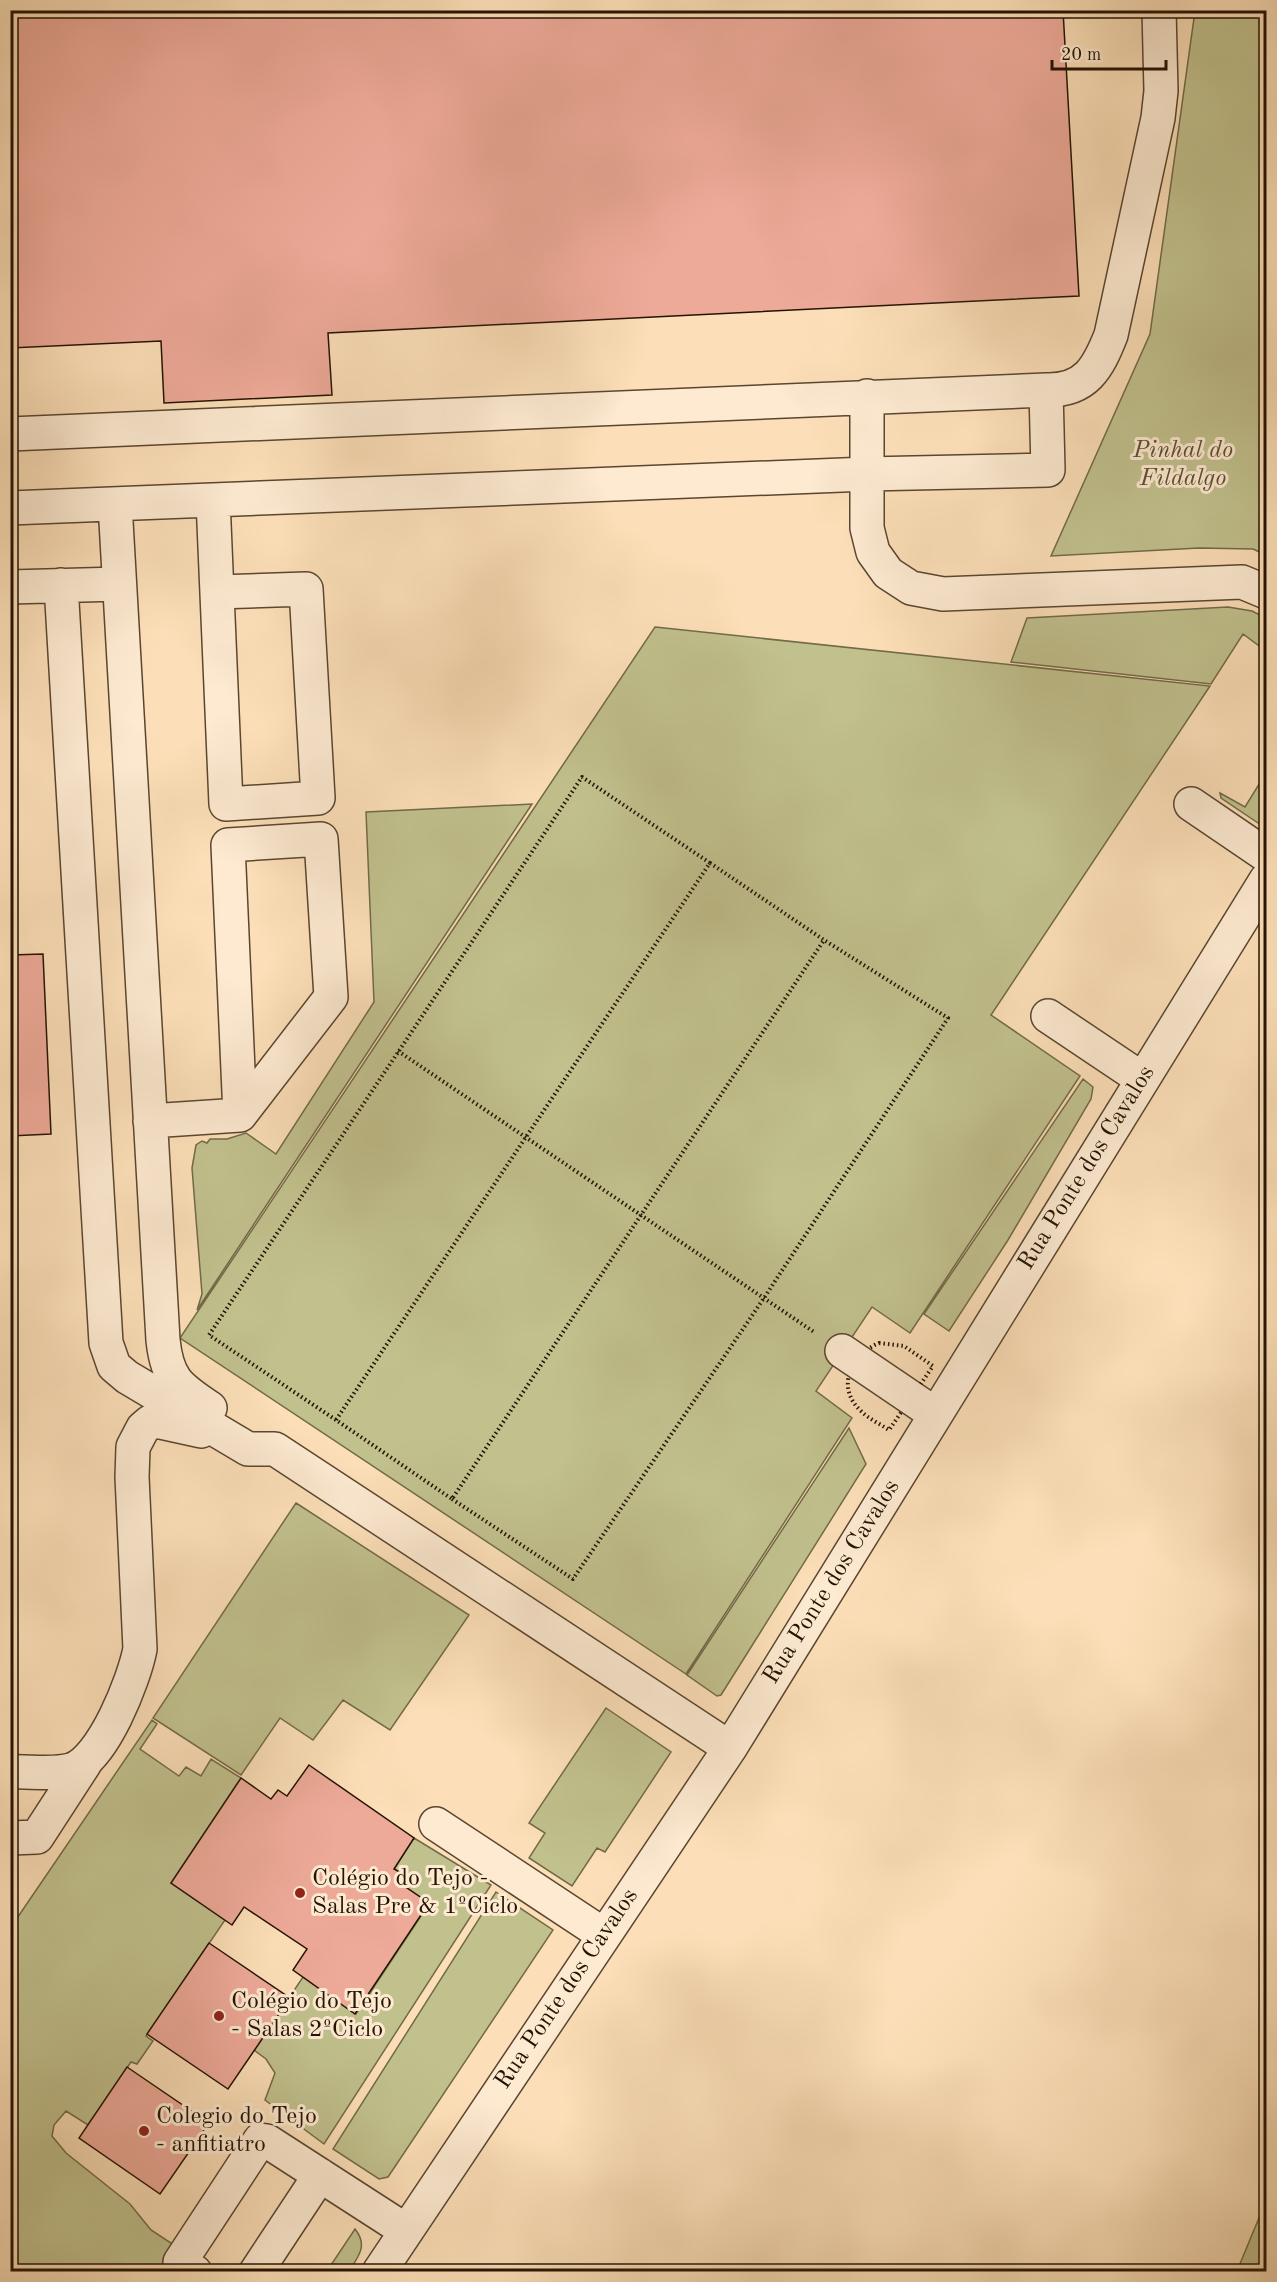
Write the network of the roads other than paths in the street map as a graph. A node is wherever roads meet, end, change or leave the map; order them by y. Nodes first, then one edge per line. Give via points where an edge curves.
1 (1159, 10) edge
2 (1046, 390) junction
3 (867, 396) junction
4 (10, 434) edge
5 (867, 474) junction
6 (213, 500) junction
7 (116, 504) junction
8 (10, 508) edge
9 (119, 584) junction
10 (61, 585) junction
11 (10, 587) edge
12 (217, 592) junction
13 (1266, 592) edge
14 (1191, 804) dead end
15 (1266, 855) edge
16 (1266, 880) edge
17 (1048, 1016) dead end
18 (1143, 1079) junction
19 (240, 1115) junction
20 (150, 1121) junction
21 (842, 1351) road end
22 (161, 1380) junction
23 (935, 1414) junction
24 (143, 1428) junction
25 (238, 1435) junction
26 (730, 1748) junction
27 (85, 1763) junction
28 (10, 1772) edge
29 (436, 1824) dead end
30 (10, 1838) edge
31 (604, 1935) junction
32 (320, 2175) junction
33 (405, 2230) junction
34 (195, 2271) edge
35 (256, 2271) edge
36 (379, 2271) edge

1 - 2 street via 1158,118 1111,335 1102,357 1087,377 1061,391
2 - 3 street
2 - 5 street via 1048,470
3 - 4 street
3 - 5 street
5 - 6 street
5 - 13 street via 867,528 873,552 888,573 911,588 943,594 1242,582
6 - 7 street
6 - 12 street
7 - 8 street
7 - 9 street
9 - 10 street
9 - 20 street
10 - 11 street
10 - 22 street via 106,1343 114,1366
12 - 12 street via 226,804 318,798 306,589
14 - 15 street
16 - 18 street, Rua Ponte dos Cavalos
17 - 18 street
18 - 23 street, Rua Ponte dos Cavalos
19 - 19 street via 331,997 321,839 228,844
19 - 20 street
20 - 22 street
21 - 23 street
22 - 24 street
22 - 25 street
23 - 26 street, Rua Ponte dos Cavalos
24 - 25 street via 150,1422 160,1422
24 - 27 street via 134,1448 132,1477 140,1649 118,1713
25 - 26 street via 248,1449 275,1449
26 - 31 street, Rua Ponte dos Cavalos
27 - 28 street via 70,1770
27 - 30 street via 37,1837
29 - 31 street
31 - 33 street, Rua Ponte dos Cavalos
32 - 33 street
32 - 34 street via 267,2140 260,2140 180,2262
32 - 35 street
33 - 36 street, Rua Ponte dos Cavalos

